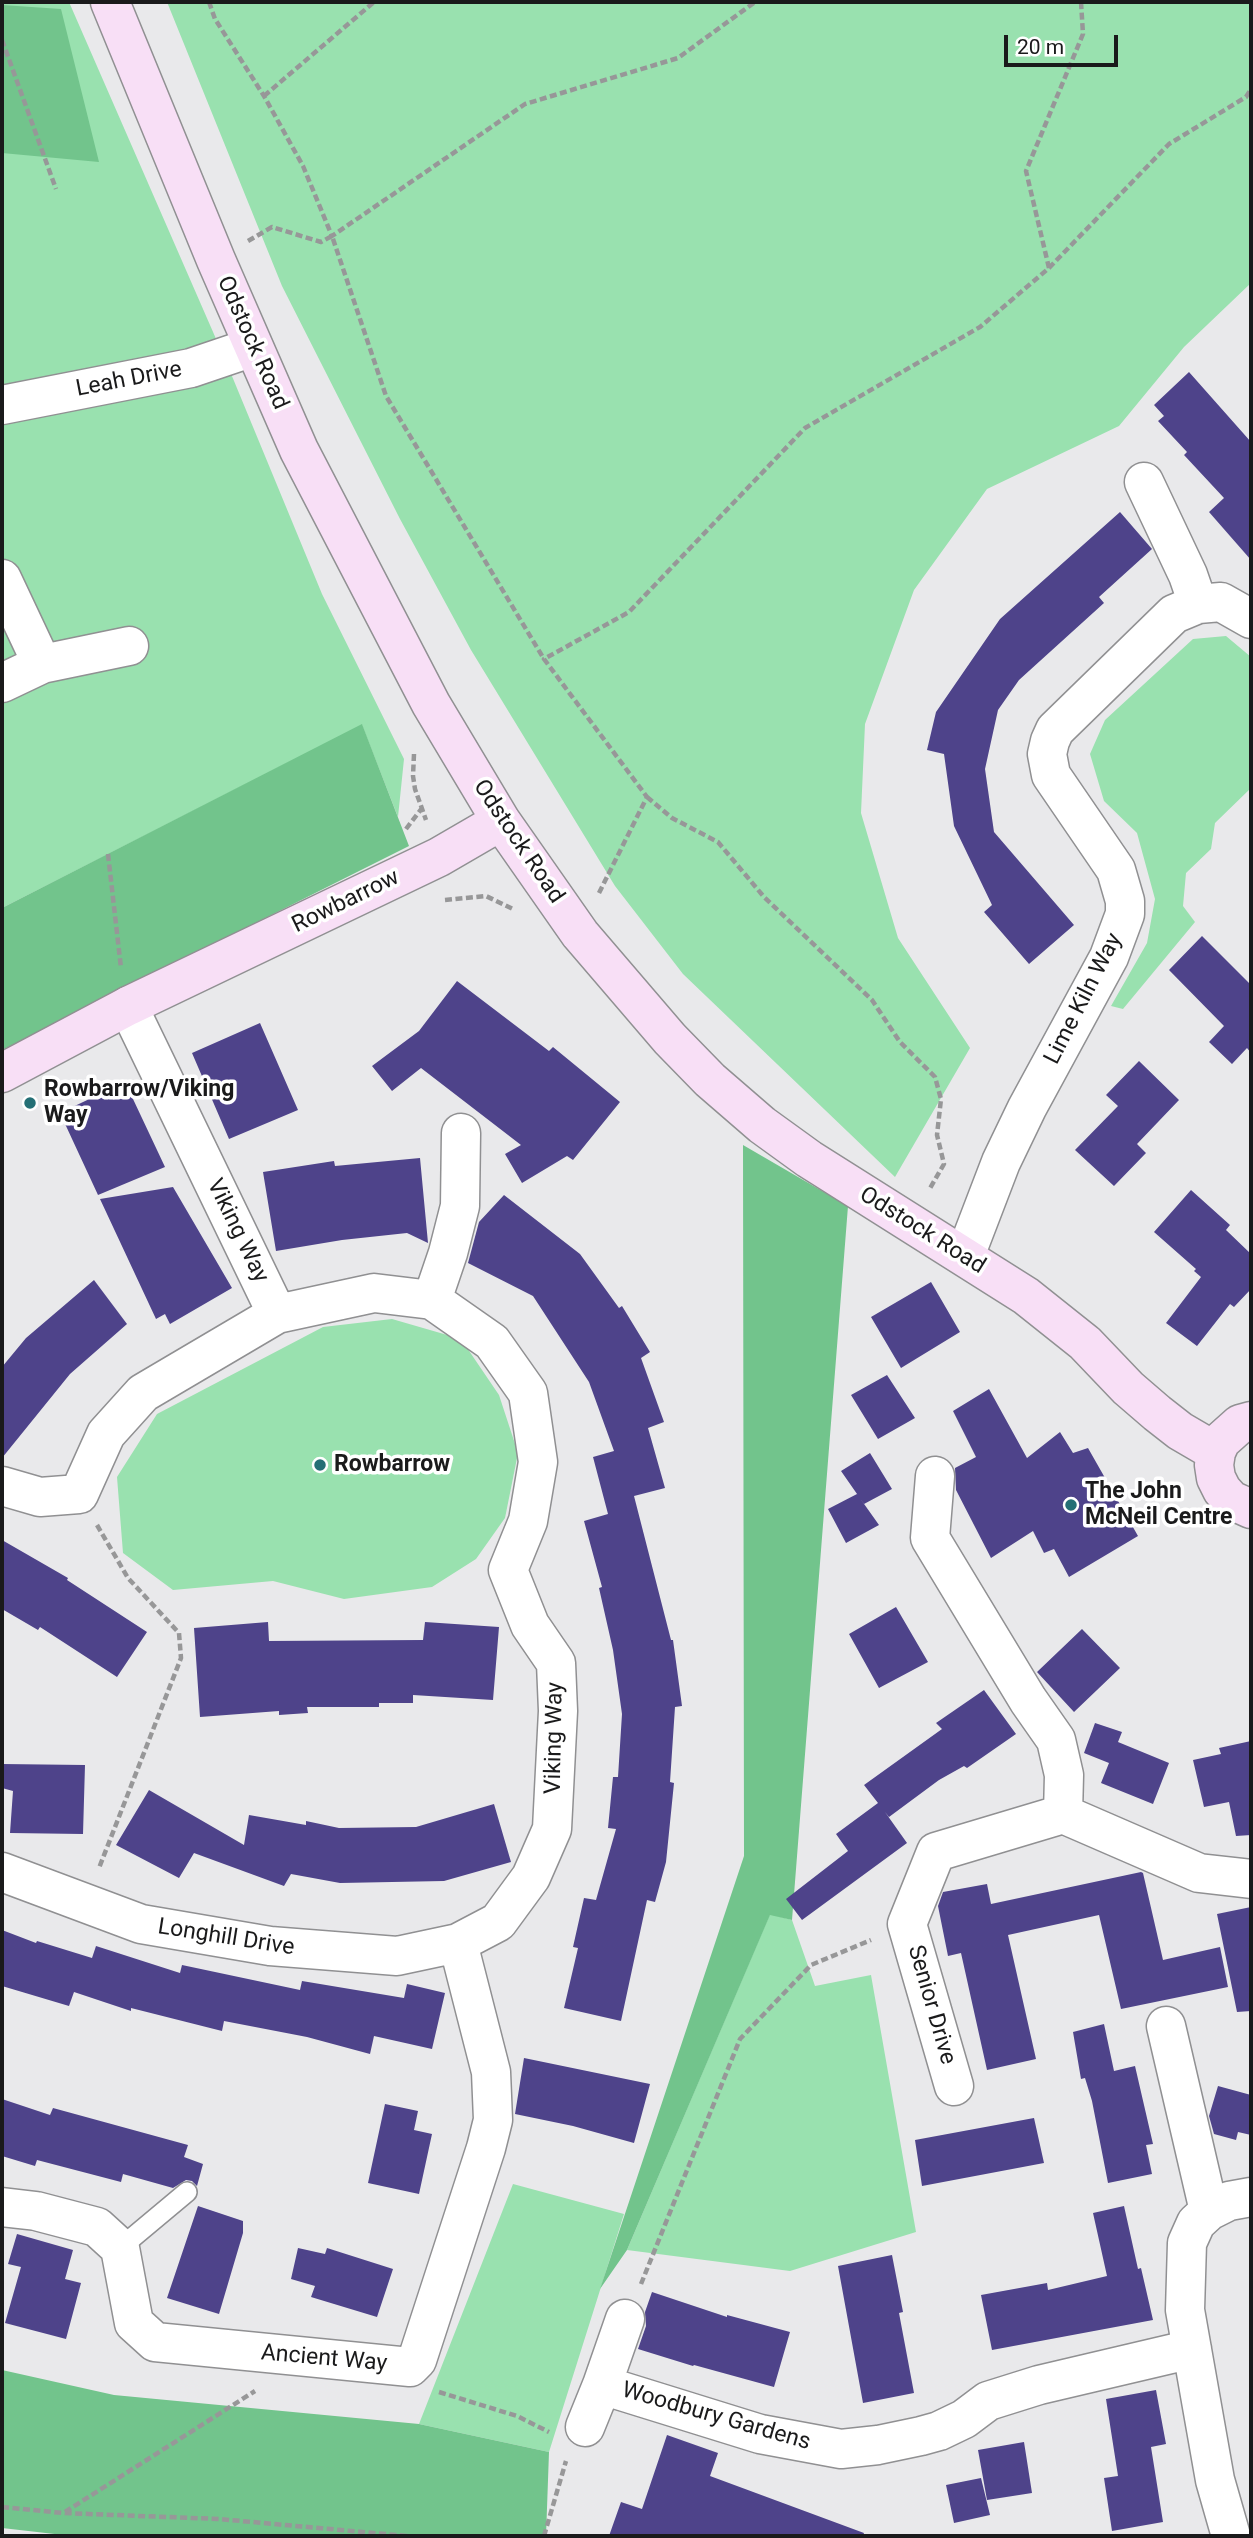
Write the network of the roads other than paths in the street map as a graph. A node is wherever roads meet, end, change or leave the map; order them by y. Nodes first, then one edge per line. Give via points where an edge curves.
1 (110, 2) edge
2 (253, 347) junction
3 (2, 405) edge
4 (1143, 482) dead end
5 (2, 579) edge
6 (1198, 604) junction
7 (1251, 619) edge
8 (129, 646) dead end
9 (42, 664) junction
10 (2, 683) edge
11 (501, 821) junction
12 (128, 1006) junction
13 (2, 1073) edge
14 (461, 1133) dead end
15 (965, 1256) junction
16 (432, 1300) junction
17 (277, 1314) junction
18 (1251, 1421) edge
19 (1216, 1452) junction
20 (935, 1476) dead end
21 (2, 1486) edge
22 (1251, 1509) edge
23 (1063, 1814) junction
24 (2, 1872) edge
25 (1251, 1879) edge
26 (458, 1943) junction
27 (1166, 2026) dead end
28 (954, 2086) dead end
29 (187, 2192) dead end
30 (1251, 2197) edge
31 (2, 2207) edge
32 (1209, 2211) junction
33 (120, 2248) junction
34 (625, 2319) road end
35 (1192, 2349) junction
36 (602, 2385) junction
37 (571, 2441) road end
38 (1231, 2536) edge

1 - 2 street, Odstock Road
2 - 3 street, Leah Drive via 191,368
2 - 11 street, Odstock Road via 363,576 431,704
4 - 6 street
5 - 9 street
6 - 7 street via 1221,602
6 - 15 street, Lime Kiln Way via 1174,614 1055,730 1050,741 1051,775 1116,870 1125,914 1109,957 1001,1162
8 - 9 street
9 - 10 street
11 - 12 street, Rowbarrow via 439,857
11 - 15 street, Odstock Road via 574,927 710,1080 809,1159
12 - 13 street, Rowbarrow
12 - 17 street, Viking Way
14 - 16 street via 460,1206
15 - 19 street, Odstock Road via 1026,1296 1085,1343 1157,1413
16 - 17 street, Viking Way via 374,1293
16 - 26 street, Viking Way via 492,1342 528,1393 538,1462 528,1521 508,1570 530,1625 556,1663 558,1711 552,1829 531,1878 498,1922
17 - 21 street via 143,1393 106,1434 79,1494 40,1497
18 - 19 street via 1230,1431
19 - 22 street via 1216,1479 1222,1490
20 - 23 street via 930,1538 1056,1740 1064,1775
23 - 25 street via 1199,1873
23 - 28 street, Senior Drive via 936,1852 907,1924
24 - 26 street, Longhill Drive via 141,1924 270,1947 397,1956
26 - 33 street, Ancient Way via 491,2072 493,2120 417,2360 410,2367 155,2342 134,2323
27 - 32 street
29 - 33 lane
30 - 32 street
31 - 33 street via 97,2227
32 - 35 street via 1196,2223 1187,2243 1185,2310
34 - 36 street, Woodbury Gardens
35 - 36 street, Woodbury Gardens via 988,2401 964,2419 921,2436 841,2449 760,2434
35 - 38 street via 1215,2480
36 - 37 street, Woodbury Gardens

